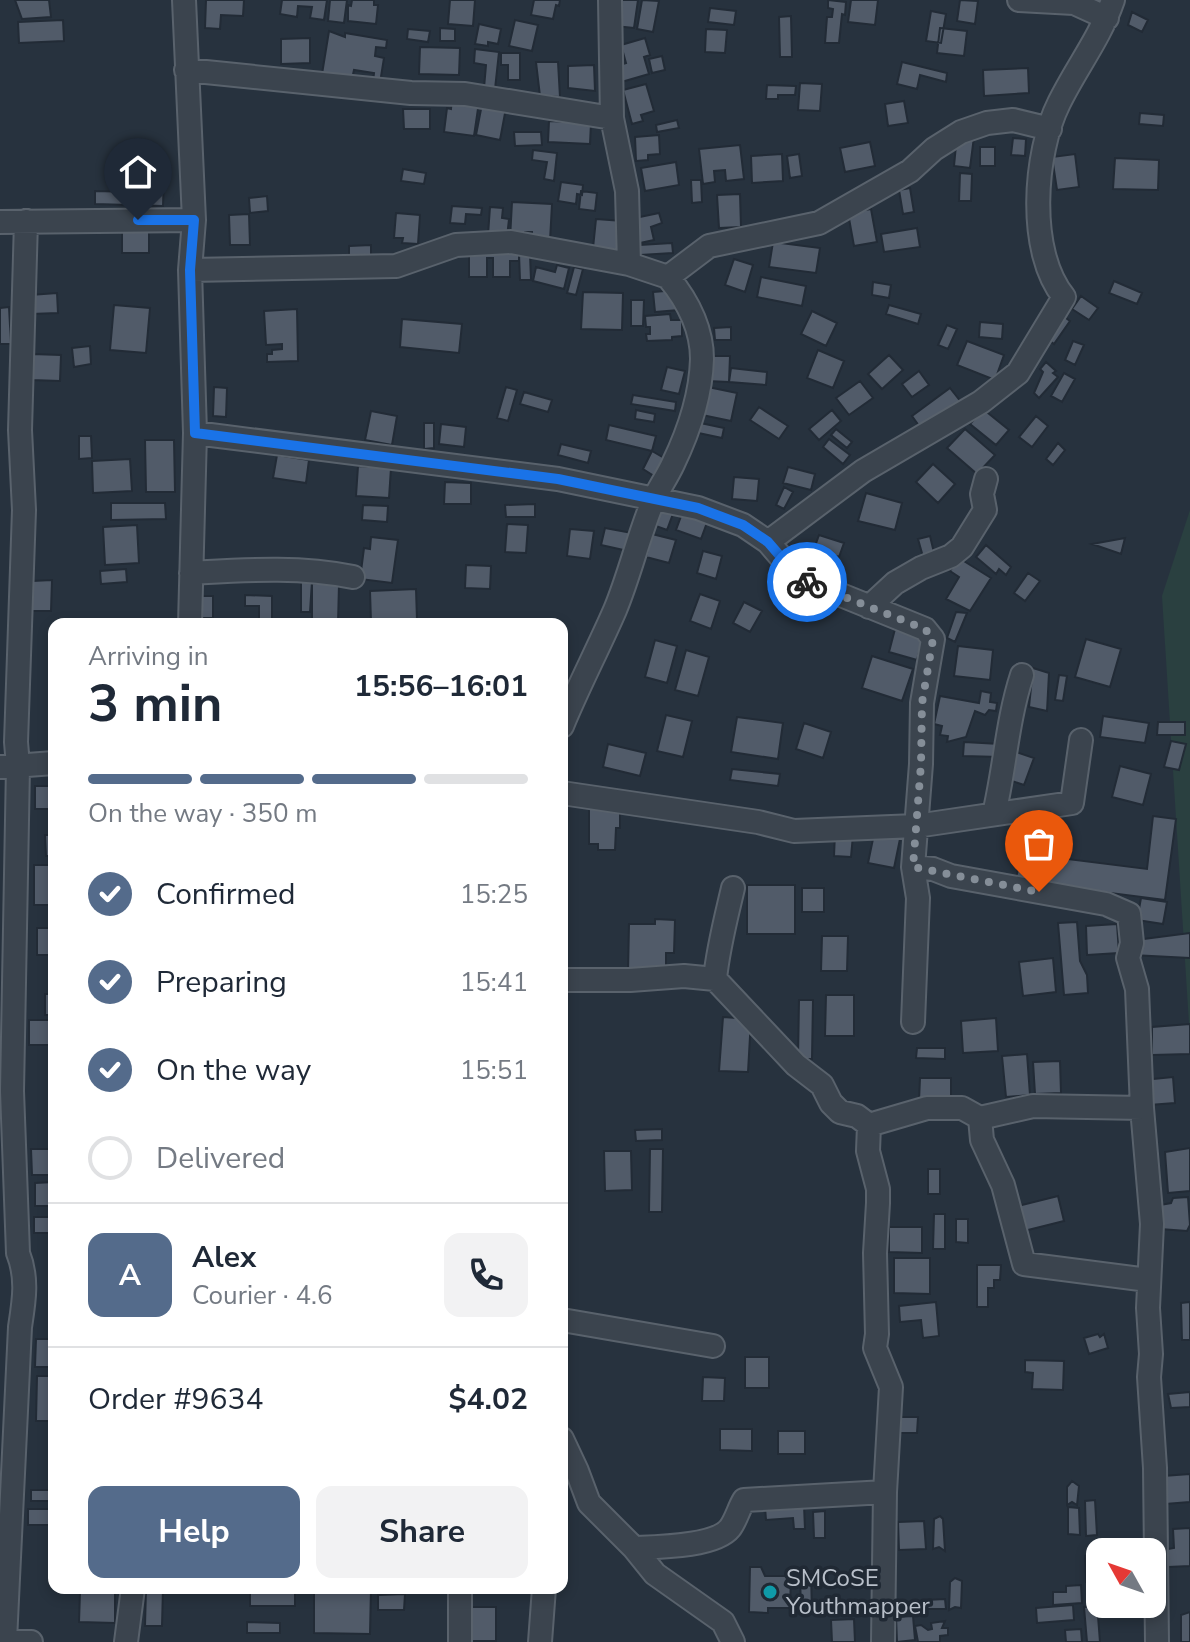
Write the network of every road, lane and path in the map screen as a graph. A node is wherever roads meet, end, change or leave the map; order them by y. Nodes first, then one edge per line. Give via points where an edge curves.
1 (184, 0) edge
2 (610, 0) edge
3 (1019, 0) edge
4 (1110, 9) edge
5 (186, 70) junction
6 (612, 118) junction
7 (1050, 129) junction
8 (194, 220) junction
9 (26, 221) junction
10 (0, 222) edge
11 (629, 264) junction
12 (190, 270) junction
13 (668, 277) junction
14 (195, 433) junction
15 (986, 479) dead end
16 (654, 498) junction
17 (768, 542) junction
18 (191, 573) junction
19 (353, 577) dead end
20 (869, 607) junction
21 (190, 618) edge
22 (1022, 675) dead end
23 (568, 713) edge
24 (1081, 740) dead end
25 (48, 763) edge
26 (9, 766) edge
27 (568, 794) edge
28 (994, 814) junction
29 (916, 826) junction
30 (913, 867) junction
31 (733, 888) dead end
32 (715, 979) junction
33 (568, 980) edge
34 (913, 1022) dead end
35 (1142, 1108) junction
36 (980, 1118) junction
37 (869, 1125) junction
38 (1148, 1280) junction
39 (568, 1321) edge
40 (713, 1346) dead end
41 (568, 1452) edge
42 (885, 1492) junction
43 (634, 1548) junction
44 (132, 1594) edge
45 (460, 1594) edge
46 (544, 1594) edge
47 (2, 1641) edge
48 (31, 1642) edge
49 (126, 1642) edge
50 (460, 1642) edge
51 (540, 1642) edge
52 (733, 1642) edge
53 (883, 1642) edge
54 (1157, 1642) edge

1 - 5 street
2 - 6 street
3 - 4 street
4 - 7 street
5 - 6 street via 465,94
5 - 8 street
6 - 11 street via 627,191
7 - 13 street via 1013,120 961,132 910,171 819,223 709,246
7 - 17 street via 1039,168 1041,223 1047,268 1064,297 1018,373 981,402 863,471
8 - 9 street
8 - 12 street
9 - 10 street
9 - 26 street via 20,430 24,510 16,742
11 - 12 street via 511,242 456,245 396,266
11 - 13 street
12 - 14 street
13 - 16 street via 697,326 702,364 677,454
14 - 16 street via 558,479
14 - 18 street
15 - 20 street via 985,510 962,547 895,583
16 - 17 street via 724,517
16 - 23 street via 614,611
17 - 20 street via 799,578
18 - 19 street via 315,569
18 - 21 street
20 - 29 street via 925,629 933,639 922,703
22 - 28 street
24 - 28 street via 1072,803
25 - 26 street
26 - 47 street via 12,1091 18,1253 25,1289
27 - 29 street via 794,831
28 - 29 street
29 - 30 street
30 - 34 street via 918,898
30 - 35 street via 1106,904 1129,914
31 - 32 street
32 - 33 street
32 - 37 street via 787,1056 822,1085 840,1112
35 - 36 street via 1033,1106
35 - 38 street via 1152,1224
36 - 37 street via 962,1108 927,1108
36 - 38 street via 982,1140 1003,1185 1024,1264
37 - 42 street via 868,1151 878,1189 875,1348 891,1387
38 - 54 street
39 - 40 street
41 - 43 street via 589,1503
42 - 43 street via 744,1500 730,1529 716,1537
42 - 53 street
43 - 52 street via 655,1574 723,1622
44 - 49 street
45 - 50 street
46 - 51 street
47 - 48 street

